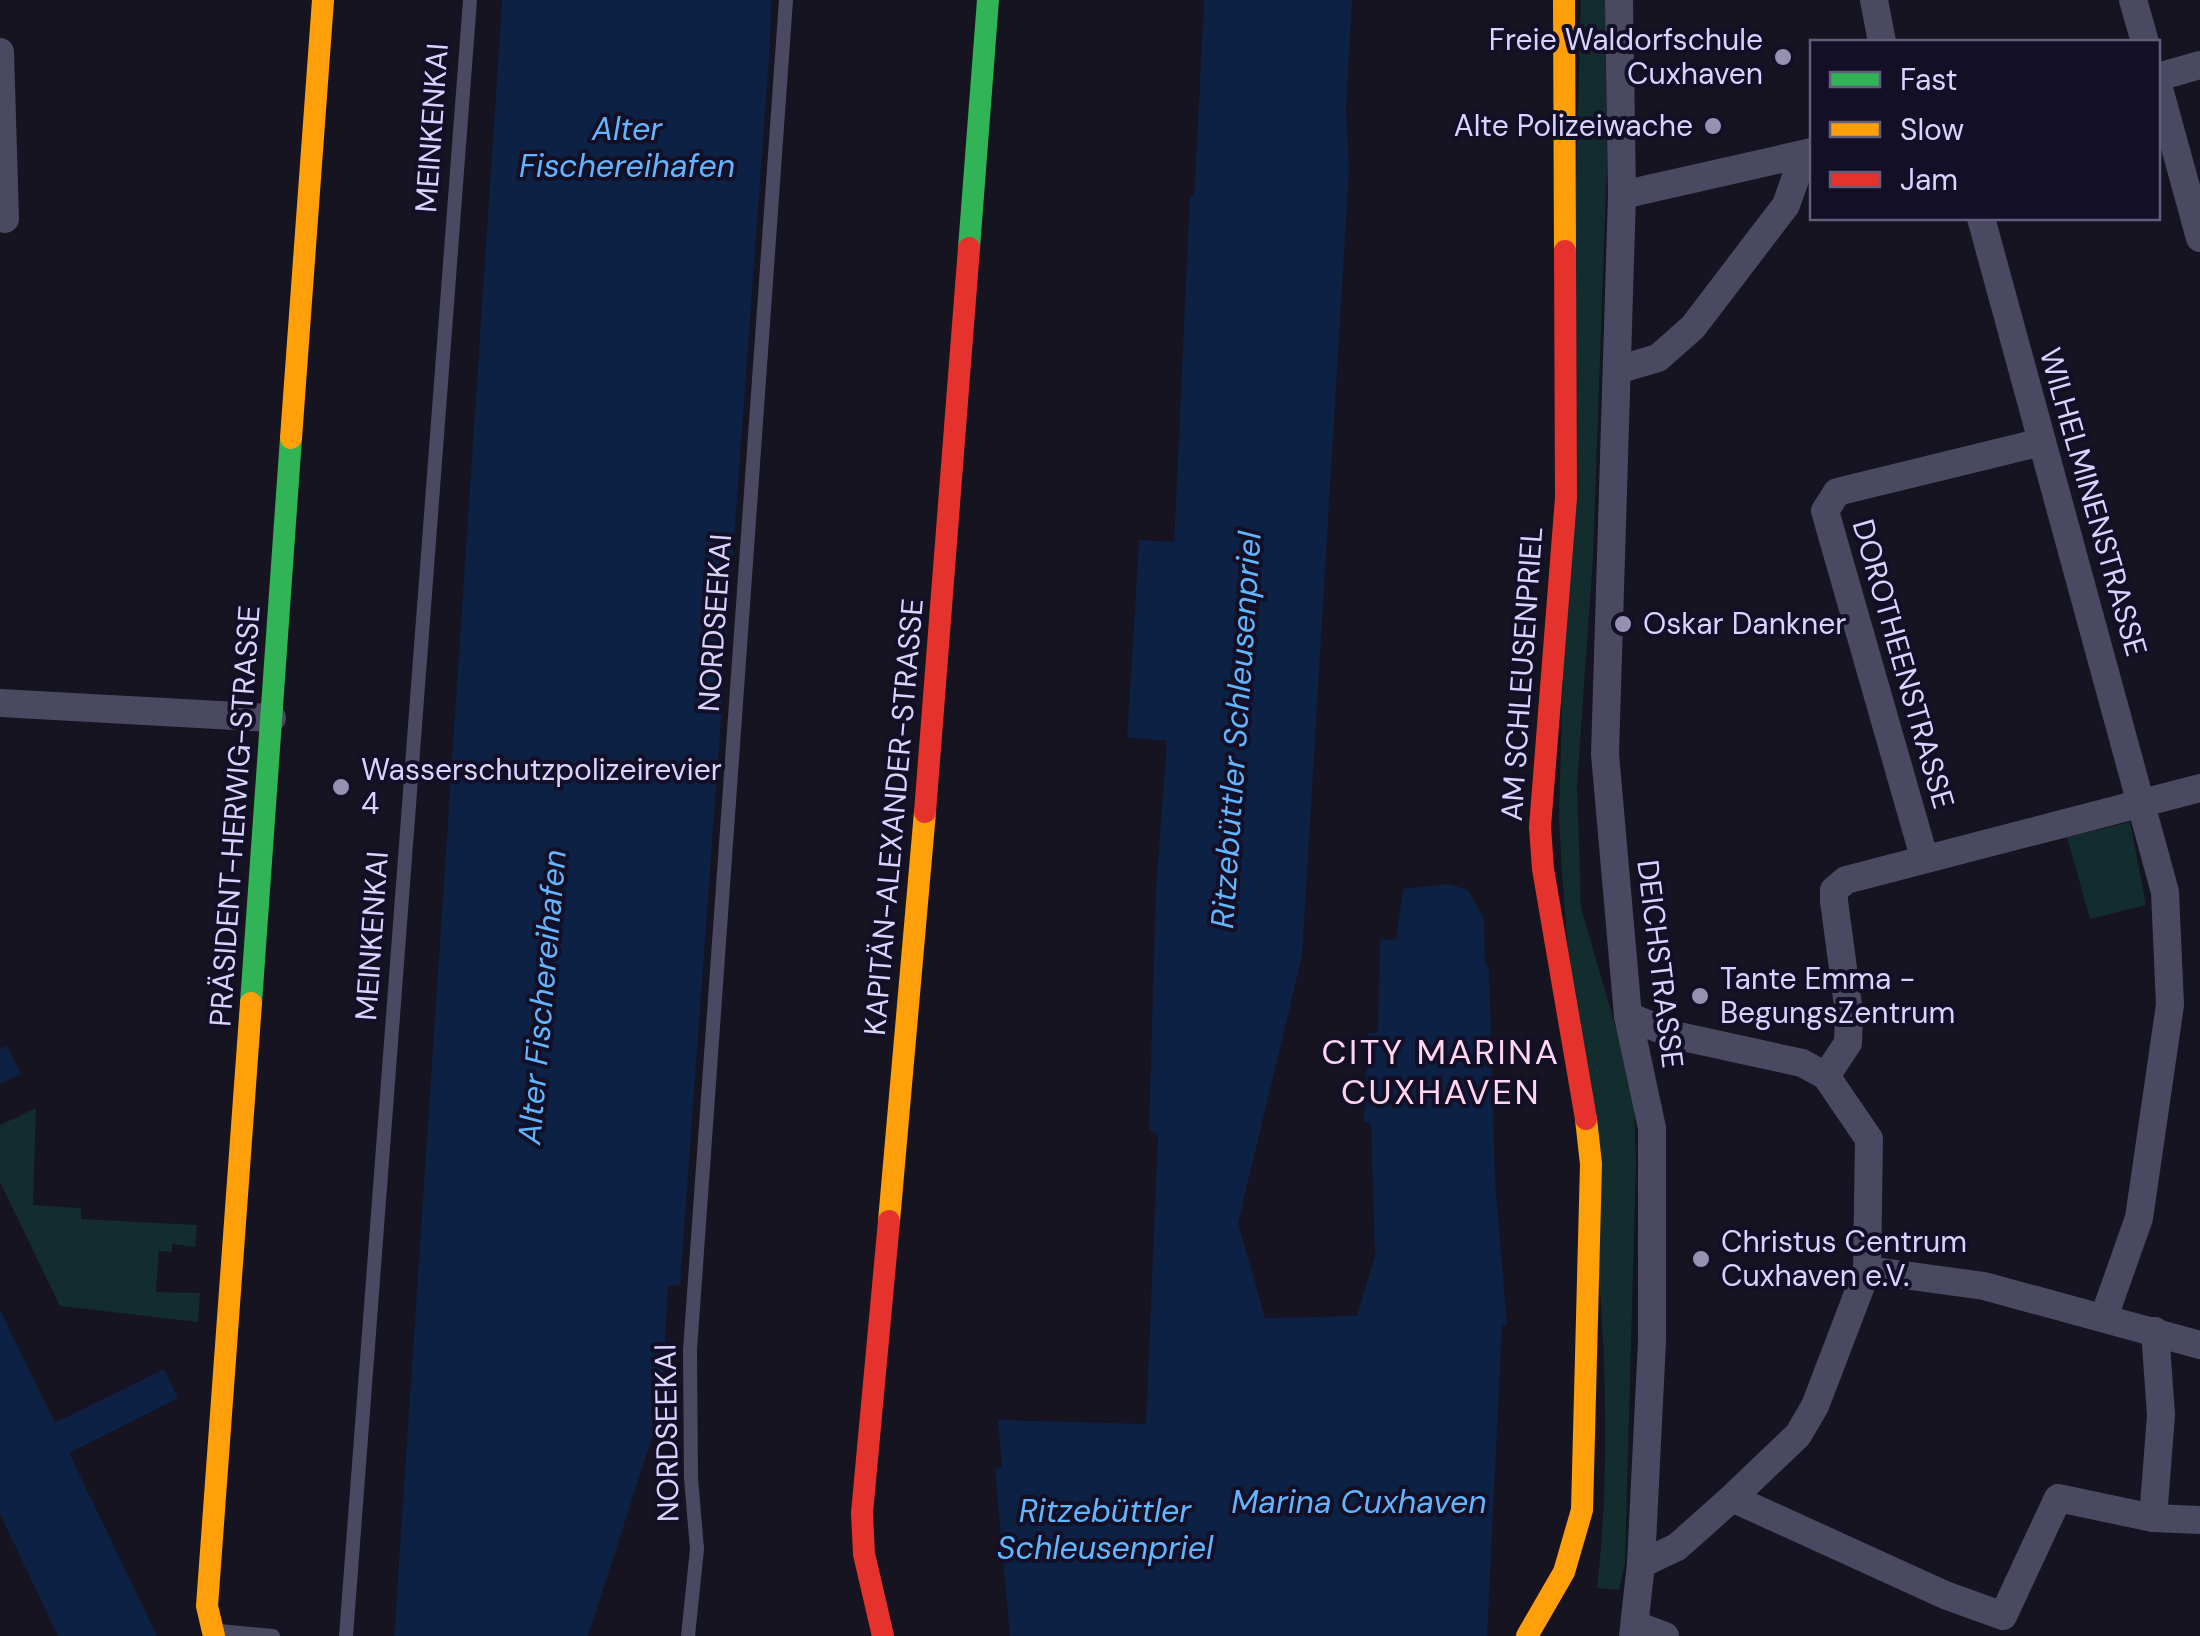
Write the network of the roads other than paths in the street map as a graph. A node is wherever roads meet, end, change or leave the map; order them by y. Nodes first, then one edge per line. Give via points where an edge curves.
1 (323, 0) edge
2 (470, 0) edge
3 (786, 0) edge
4 (988, 0) edge
5 (1564, 0) edge
6 (1620, 0) edge
7 (1874, 0) edge
8 (2133, 0) edge
9 (1882, 40) edge
10 (2144, 40) edge
11 (0, 52) edge
12 (2200, 65) edge
13 (2160, 76) edge
14 (2160, 92) edge
15 (1808, 153) edge
16 (2, 161) edge
17 (1622, 195) junction
18 (5, 219) dead end
19 (1981, 220) edge
20 (2200, 238) edge
21 (1617, 370) junction
22 (2042, 442) junction
23 (0, 703) edge
24 (272, 718) junction
25 (2200, 788) edge
26 (2144, 803) junction
27 (1924, 857) junction
28 (1628, 1016) junction
29 (1826, 1076) junction
30 (1867, 1270) junction
31 (2104, 1317) junction
32 (2154, 1331) junction
33 (2200, 1345) edge
34 (1732, 1498) junction
35 (2153, 1518) junction
36 (2200, 1520) edge
37 (1642, 1564) junction
38 (1630, 1632) edge
39 (214, 1634) edge
40 (273, 1636) edge
41 (346, 1636) edge
42 (688, 1636) edge
43 (883, 1636) edge
44 (1527, 1636) edge
45 (1665, 1636) edge

1 - 24 street, PRÄSIDENT-HERWIG-STRASSE
2 - 41 lane, MEINKENKAI
3 - 42 lane, NORDSEEKAI via 690,1350 697,1548
4 - 43 street, KAPITÄN-ALEXANDER-STRASSE via 916,928 862,1513
5 - 44 street, AM SCHLEUSENPRIEL via 1566,498 1540,827 1591,1164 1582,1510 1564,1572
6 - 17 street, DEICHSTRASSE
7 - 9 street
8 - 10 street
11 - 16 street
12 - 13 street
14 - 20 street
15 - 17 street
15 - 21 street via 1786,205 1693,328 1658,358
16 - 18 street
17 - 21 street, DEICHSTRASSE
19 - 22 street, WILHELMINENSTRASSE
21 - 28 street, DEICHSTRASSE via 1605,754
22 - 26 street, WILHELMINENSTRASSE
22 - 27 street, DOROTHEENSTRASSE via 1837,492 1825,512
23 - 24 street
24 - 39 street, PRÄSIDENT-HERWIG-STRASSE via 207,1606
25 - 26 street
26 - 27 street
26 - 31 street, WILHELMINENSTRASSE via 2166,892 2170,1004 2139,1218
27 - 29 street via 1846,880 1834,890 1848,1043
28 - 29 street via 1674,1035 1802,1062
28 - 37 street, DEICHSTRASSE via 1652,1128
29 - 30 street via 1869,1139
30 - 31 street via 1984,1286
30 - 34 street via 1807,1421
31 - 32 street
32 - 33 street
32 - 35 street via 2161,1414
34 - 35 street via 2003,1616 2058,1498
34 - 37 street via 1677,1547
35 - 36 street
37 - 38 street, DEICHSTRASSE
38 - 45 street
39 - 40 lane

